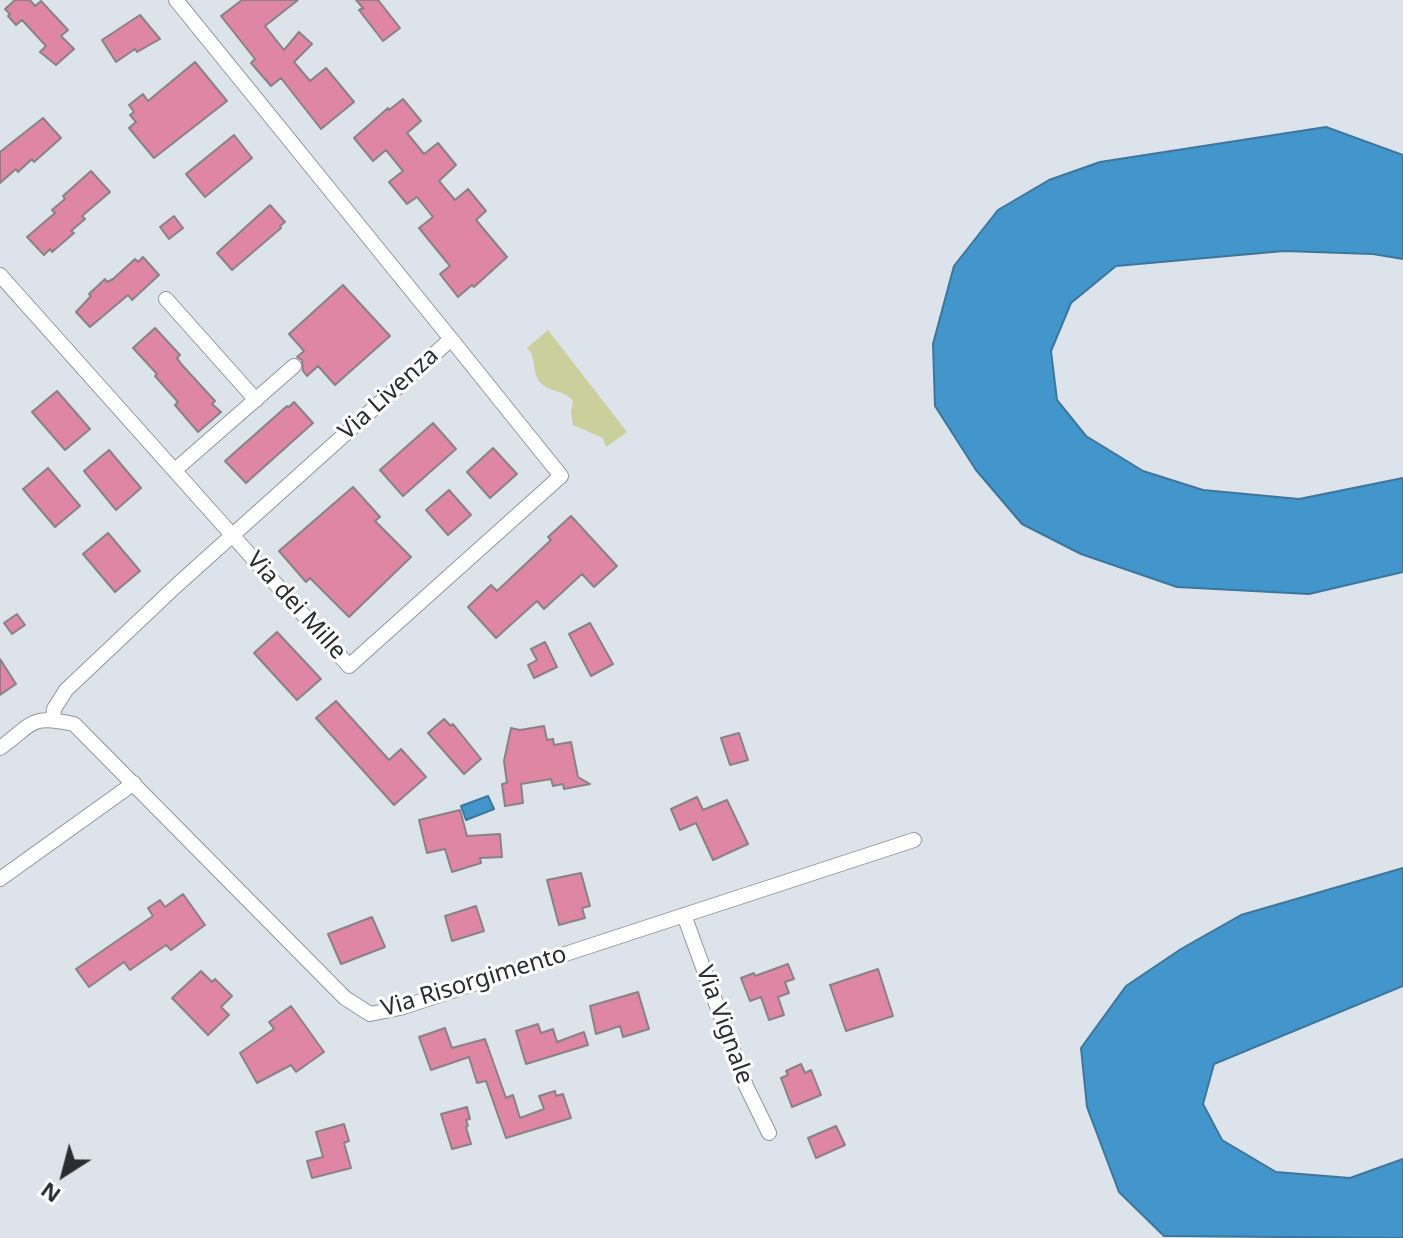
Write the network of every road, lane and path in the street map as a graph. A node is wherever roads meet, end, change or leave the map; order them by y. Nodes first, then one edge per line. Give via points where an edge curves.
1 (184, 3) edge
2 (0, 275) edge
3 (166, 299) dead end
4 (451, 339) junction
5 (294, 366) dead end
6 (256, 400) junction
7 (175, 470) junction
8 (233, 534) junction
9 (53, 719) junction
10 (0, 748) edge
11 (134, 783) junction
12 (914, 840) dead end
13 (0, 879) edge
14 (684, 915) junction
15 (769, 1133) dead end

1 - 4 street, Via Livenza
2 - 7 street, Via dei Mille
3 - 6 street
4 - 8 street, Via Livenza
4 - 8 street, Via dei Mille via 561,476 349,666
5 - 6 street
6 - 7 street
7 - 8 street, Via dei Mille
8 - 9 street, Via Livenza via 66,690
9 - 10 street via 31,722
9 - 11 street, Via Risorgimento via 74,724
11 - 13 street
11 - 14 street, Via Risorgimento via 345,998 370,1014
12 - 14 street, Via Risorgimento
14 - 15 street, Via Vignale via 746,1086

